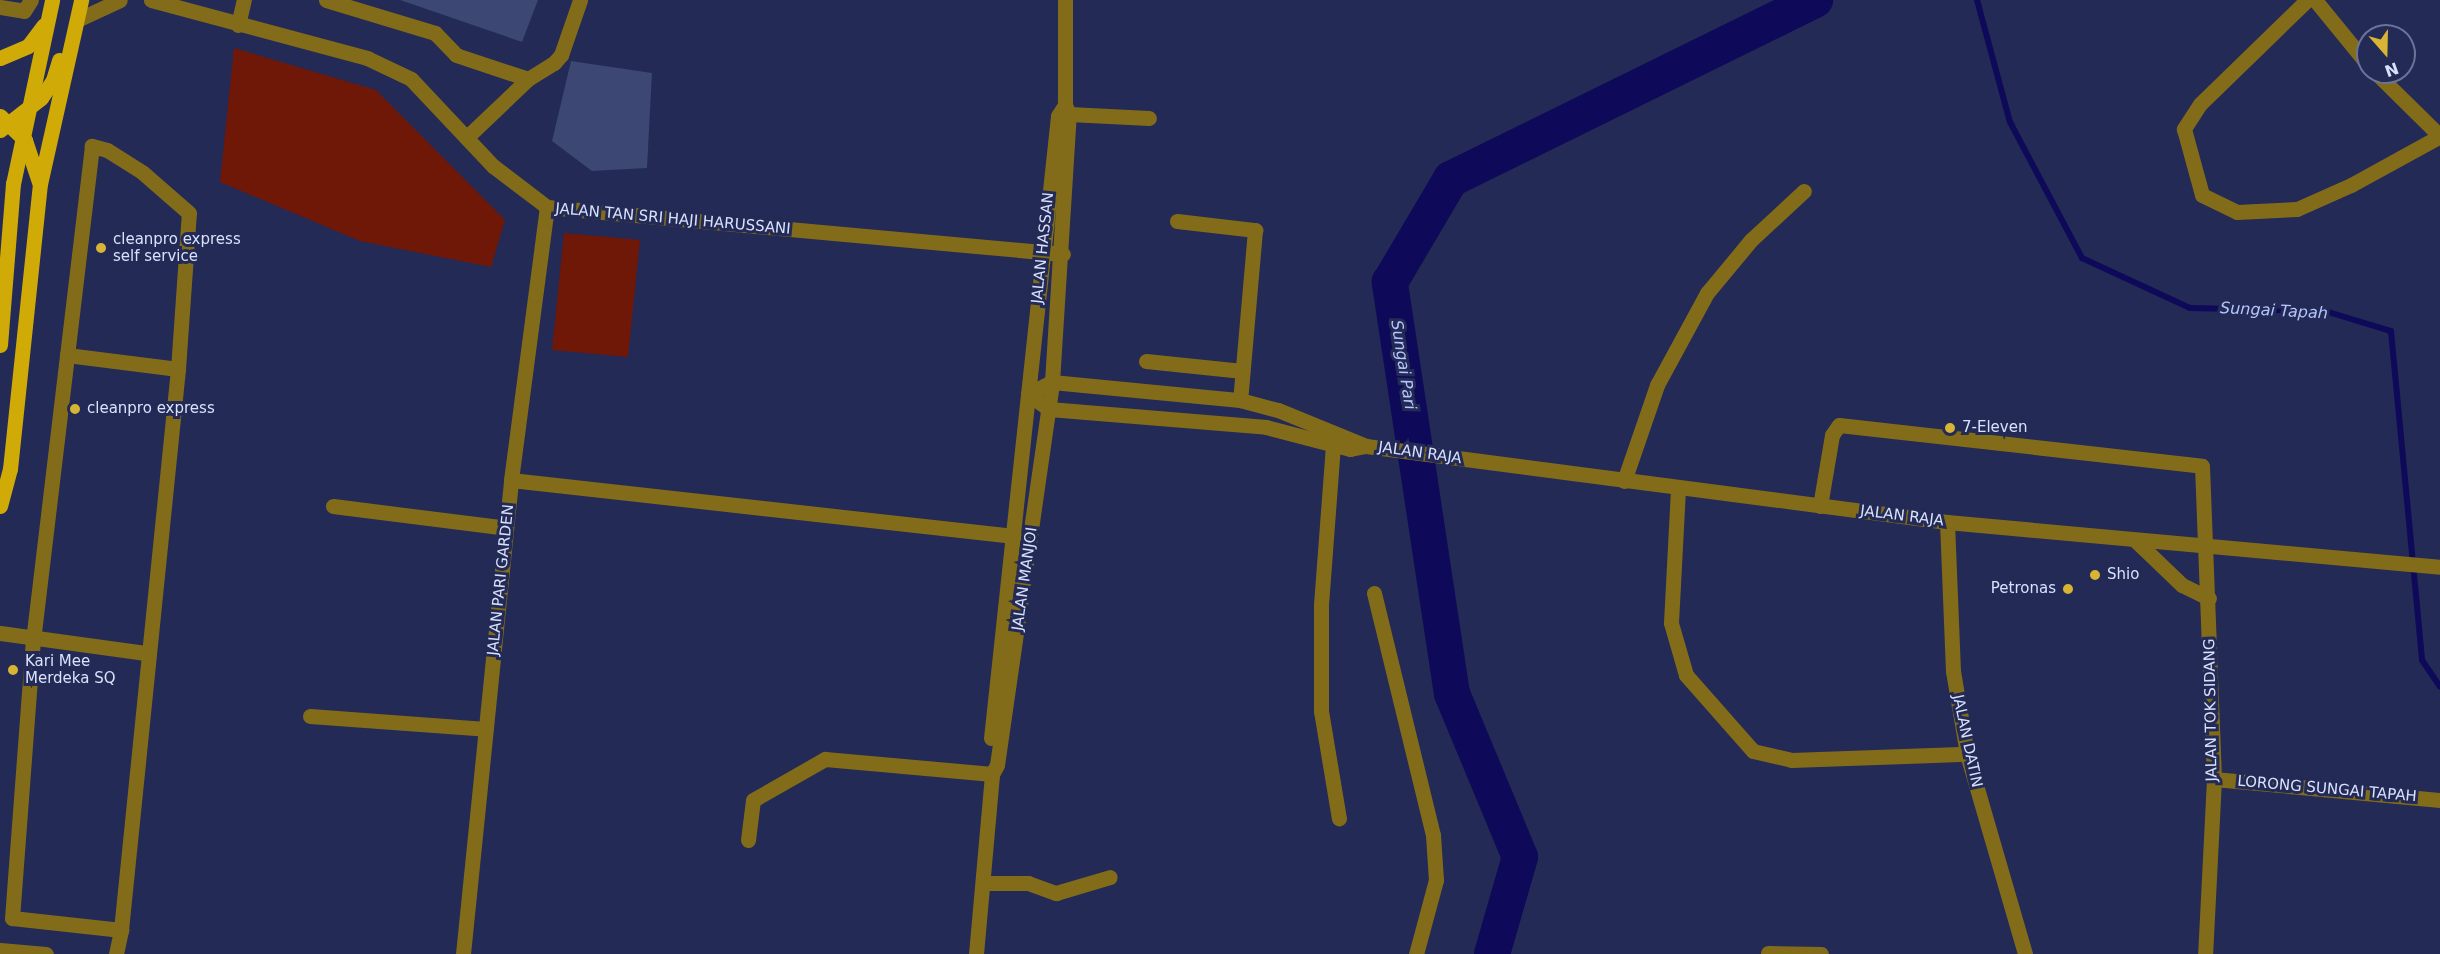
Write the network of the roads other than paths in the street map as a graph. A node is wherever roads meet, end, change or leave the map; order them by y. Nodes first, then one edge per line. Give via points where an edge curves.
1 (31, 0) edge
2 (52, 0) edge
3 (81, 0) edge
4 (120, 0) edge
5 (151, 0) edge
6 (244, 0) edge
7 (326, 0) edge
8 (580, 0) edge
9 (1065, 0) edge
10 (2307, 0) edge
11 (2315, 0) edge
12 (0, 7) edge
13 (77, 20) junction
14 (46, 23) junction
15 (238, 25) junction
16 (2356, 50) edge
17 (0, 58) edge
18 (528, 80) junction
19 (2387, 84) edge
20 (32, 107) junction
21 (1067, 109) junction
22 (1149, 118) dead end
23 (4, 123) edge
24 (2440, 136) edge
25 (467, 137) junction
26 (25, 140) junction
27 (40, 184) junction
28 (1804, 191) dead end
29 (547, 207) junction
30 (1178, 221) dead end
31 (1063, 254) junction
32 (1042, 255) junction
33 (3, 284) edge
34 (0, 345) edge
35 (67, 355) junction
36 (1146, 361) dead end
37 (178, 369) junction
38 (1242, 371) junction
39 (1052, 382) junction
40 (1028, 394) junction
41 (1240, 400) junction
42 (1049, 409) junction
43 (1333, 445) junction
44 (1366, 446) junction
45 (511, 480) junction
46 (1624, 481) junction
47 (1678, 489) junction
48 (0, 504) edge
49 (333, 506) dead end
50 (1820, 506) junction
51 (1947, 522) junction
52 (506, 528) junction
53 (1014, 536) junction
54 (2135, 540) junction
55 (2208, 548) junction
56 (2438, 566) edge
57 (1374, 593) dead end
58 (2209, 598) junction
59 (0, 633) edge
60 (33, 639) junction
61 (146, 653) junction
62 (310, 716) dead end
63 (486, 729) junction
64 (1967, 754) junction
65 (992, 774) junction
66 (2214, 779) junction
67 (2440, 800) edge
68 (1339, 819) dead end
69 (748, 840) dead end
70 (1110, 877) dead end
71 (983, 883) junction
72 (121, 930) junction
73 (0, 950) edge
74 (1768, 953) edge
75 (46, 954) edge
76 (116, 954) edge
77 (463, 954) edge
78 (976, 954) edge
79 (1416, 954) edge
80 (1821, 954) edge
81 (2025, 954) edge
82 (2205, 954) edge

1 - 12 street via 24,11
2 - 14 main road
3 - 13 main road
4 - 13 street
5 - 15 street, JALAN TAN SRI HAJI HARUSSANI
6 - 15 street
7 - 18 street via 435,33 456,55
8 - 18 street via 561,55
9 - 21 street, JALAN HASSAN
10 - 24 street via 2200,104 2184,129 2202,195 2237,212 2297,209 2351,185
11 - 16 street
13 - 20 main road via 65,40 53,80
13 - 27 main road via 48,134
14 - 17 main road via 28,46
14 - 20 main road
15 - 25 street, JALAN TAN SRI HAJI HARUSSANI via 367,58 402,75
18 - 25 street
19 - 24 street
20 - 23 main road
20 - 26 main road
21 - 22 street
21 - 31 street, JALAN HASSAN
21 - 32 street, JALAN HASSAN via 1058,116
23 - 26 main road
25 - 29 street, JALAN TAN SRI HAJI HARUSSANI via 493,166
26 - 27 main road
26 - 33 main road via 13,184
27 - 48 main road via 10,469
28 - 46 street via 1751,240 1707,293 1657,385
29 - 32 street, JALAN TAN SRI HAJI HARUSSANI
29 - 45 street, JALAN PARI GARDEN
30 - 38 street via 1256,230
31 - 32 street, JALAN TAN SRI HAJI HARUSSANI
31 - 39 street, JALAN HASSAN
32 - 40 street, JALAN HASSAN
33 - 34 main road
35 - 37 street
35 - 37 street via 92,146 107,150 142,172 189,213
35 - 60 street
36 - 38 street
37 - 61 street
38 - 41 street
39 - 40 street
39 - 41 street, JALAN RAJA
39 - 42 street, JALAN MANJOI
40 - 42 street
40 - 53 street, JALAN MANJOI
41 - 44 street, JALAN RAJA via 1278,410
42 - 43 street, JALAN RAJA via 1266,427
42 - 65 street, JALAN MANJOI via 1042,435 1032,533 997,765
43 - 44 street, JALAN RAJA via 1350,449
43 - 68 street via 1321,606 1321,711
44 - 46 street, JALAN RAJA
45 - 52 street, JALAN PARI GARDEN
45 - 53 street
46 - 47 street, JALAN RAJA
47 - 50 street, JALAN RAJA
47 - 64 street via 1671,623 1693,683 1753,750 1791,760
49 - 52 street
50 - 51 street, JALAN RAJA
50 - 55 street, JALAN TOK SIDANG via 1832,435 1839,425 2202,466
51 - 54 street, JALAN RAJA
51 - 64 street, JALAN DATIN via 1953,671
52 - 63 street, JALAN PARI GARDEN
53 - 65 street, JALAN MANJOI via 988,764
54 - 55 street, JALAN RAJA
54 - 58 street via 2182,585
55 - 56 street, JALAN RAJA
55 - 58 street, JALAN TOK SIDANG
57 - 79 street via 1433,835 1436,880
58 - 66 street, JALAN TOK SIDANG
59 - 60 street
60 - 61 street
60 - 72 street via 12,918
61 - 72 street
62 - 63 street
63 - 77 street, JALAN PARI GARDEN
64 - 81 street, JALAN DATIN
65 - 69 street via 825,759 753,800
65 - 71 street, JALAN MANJOI
66 - 67 street, LORONG SUNGAI TAPAH
66 - 82 street, JALAN TOK SIDANG
70 - 71 street via 1056,893 1028,883
71 - 78 street, JALAN MANJOI
72 - 76 street
73 - 75 street
74 - 80 street

